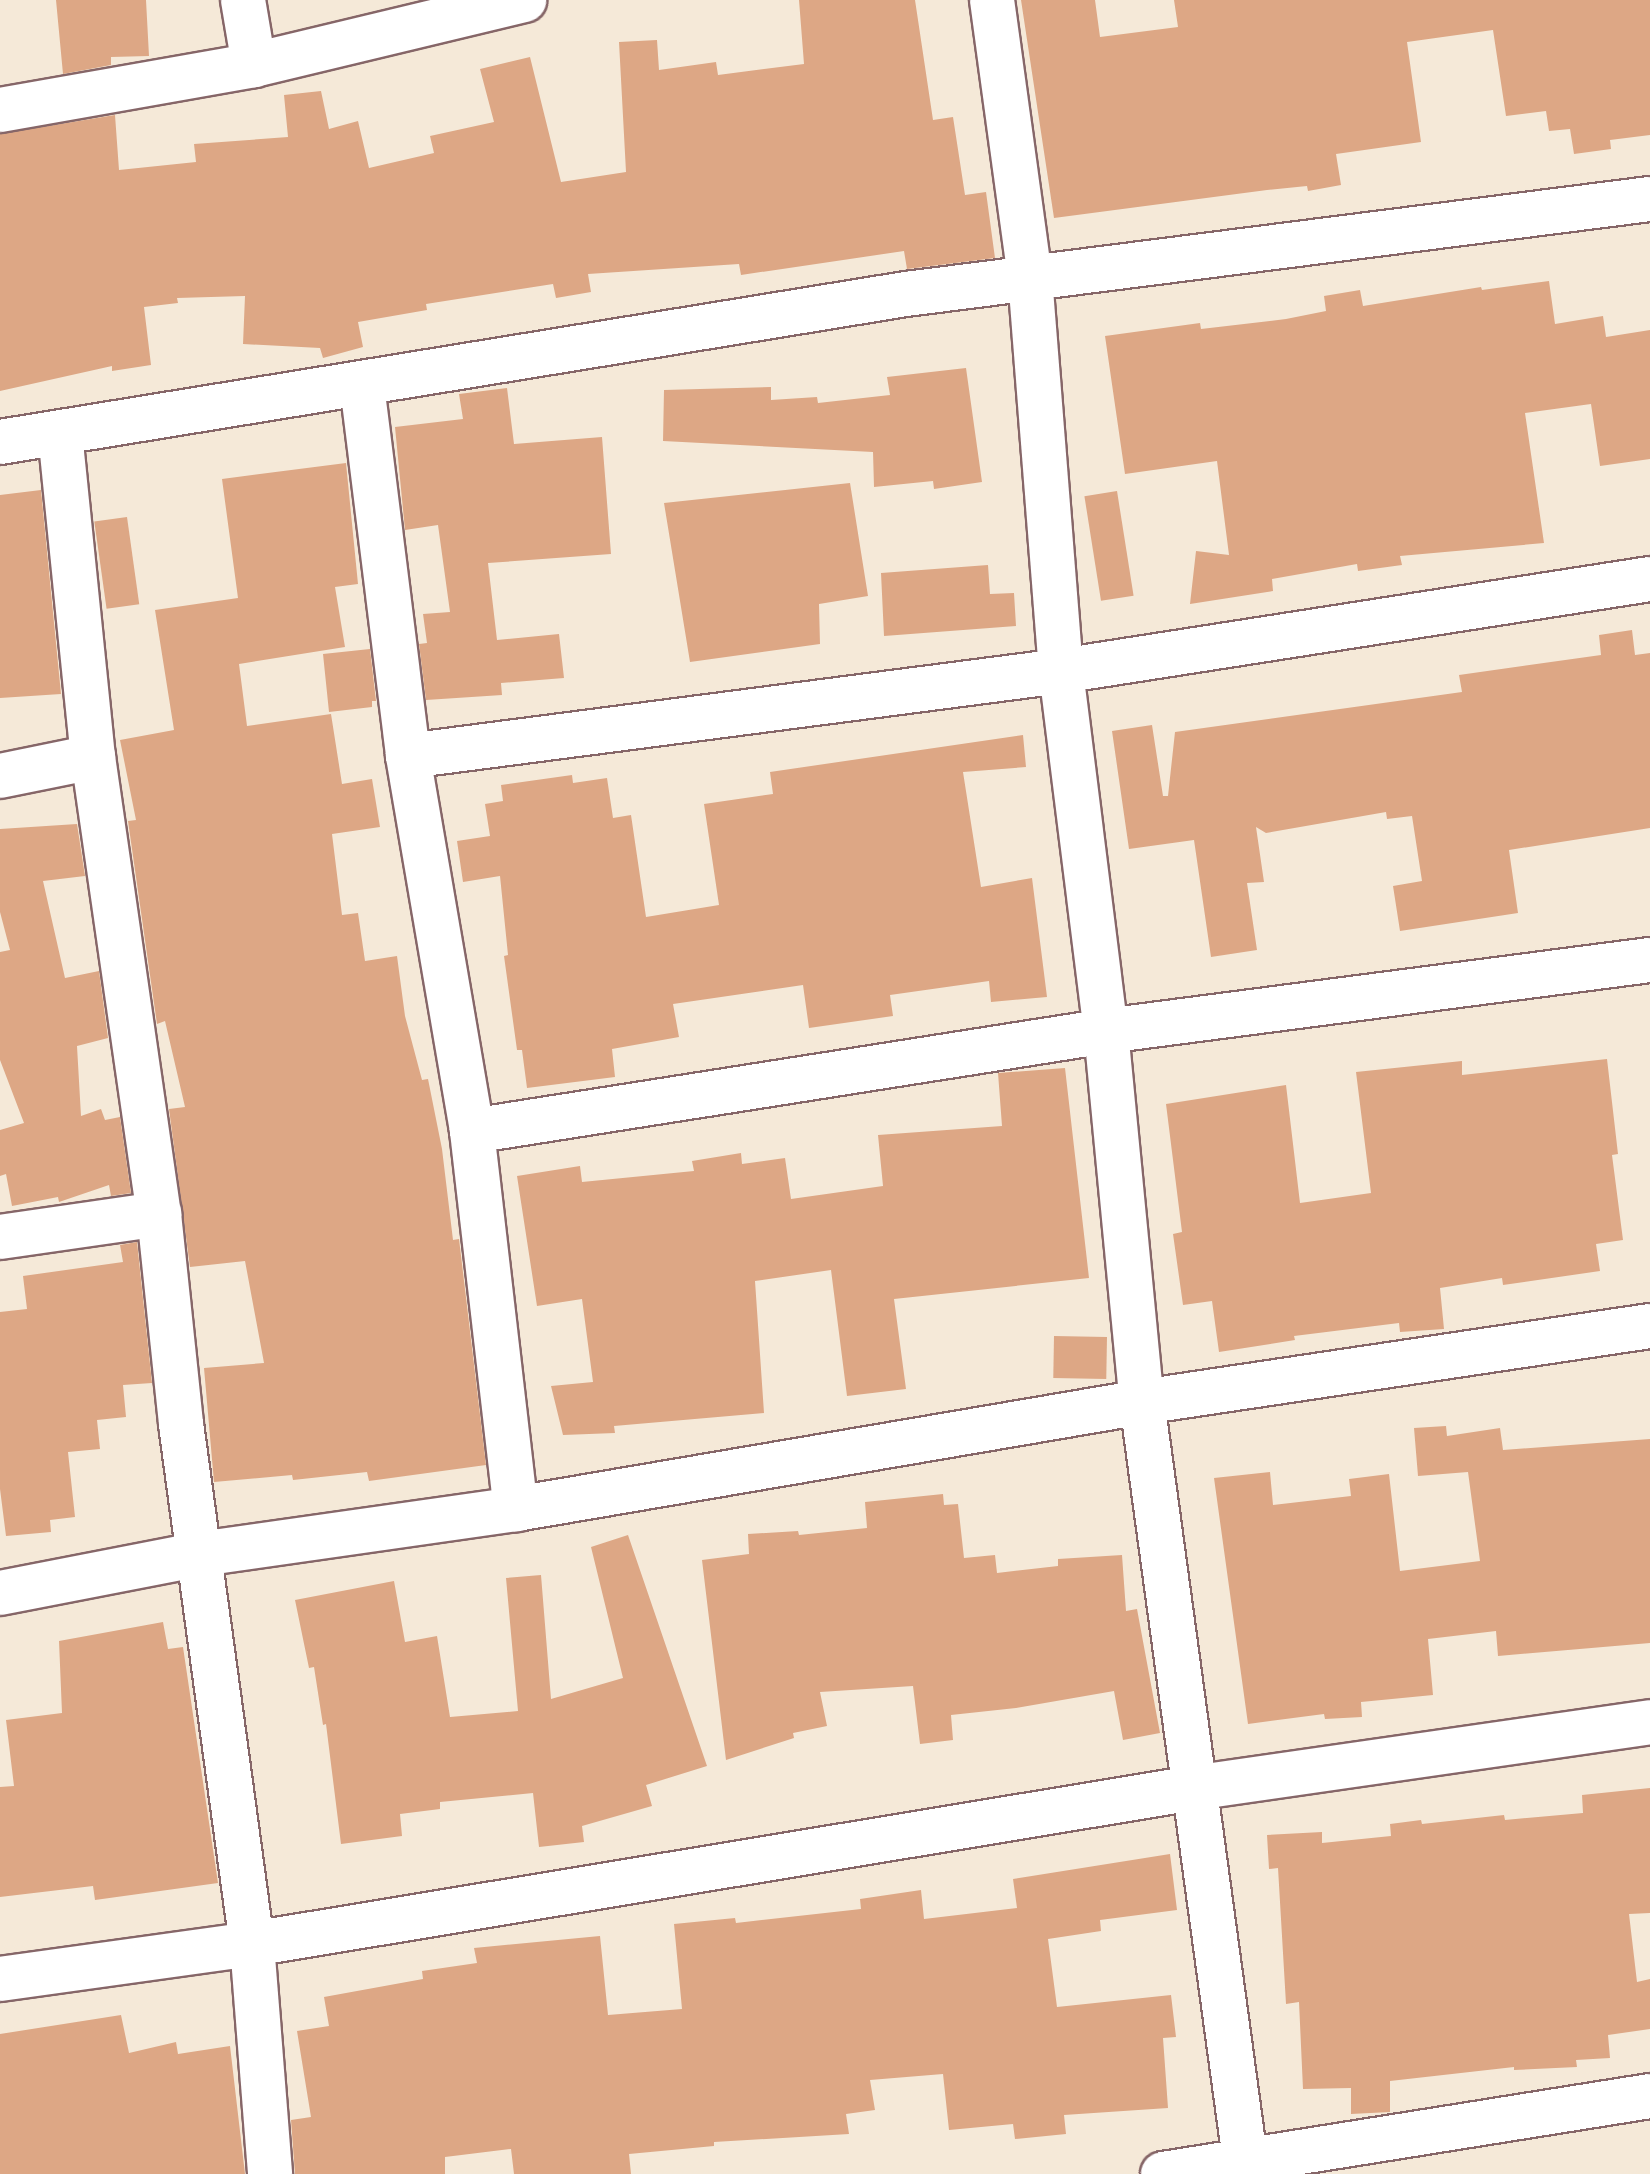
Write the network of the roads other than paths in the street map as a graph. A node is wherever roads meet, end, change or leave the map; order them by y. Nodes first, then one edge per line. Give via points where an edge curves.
1 (243, 0) edge
2 (524, 0) edge
3 (992, 0) edge
4 (471, 8) edge
5 (254, 65) junction
6 (0, 106) edge
7 (1650, 199) edge
8 (1030, 277) junction
9 (362, 385) junction
10 (60, 433) junction
11 (0, 442) edge
12 (1650, 579) edge
13 (1061, 671) junction
14 (408, 756) junction
15 (93, 757) junction
16 (0, 776) edge
17 (1650, 960) edge
18 (1106, 1031) junction
19 (472, 1131) junction
20 (159, 1214) junction
21 (0, 1237) edge
22 (1650, 1326) edge
23 (1142, 1402) junction
24 (516, 1509) junction
25 (200, 1554) junction
26 (0, 1593) edge
27 (1650, 1722) edge
28 (1193, 1788) junction
29 (252, 1944) junction
30 (0, 1979) edge
31 (1650, 2096) edge
32 (1246, 2167) edge
33 (270, 2174) edge
34 (1163, 2174) edge

1 - 5 street
2 - 4 street
3 - 8 street
4 - 5 street
5 - 6 street
7 - 8 street
8 - 9 street
8 - 13 street
9 - 10 street
9 - 14 street
10 - 11 street
10 - 15 street
12 - 13 street
13 - 14 street
13 - 18 street
14 - 19 street
15 - 16 street
15 - 20 street
17 - 18 street
18 - 19 street
18 - 23 street
19 - 24 street
20 - 21 street
20 - 25 street
22 - 23 street
23 - 24 street
23 - 28 street
24 - 25 street
25 - 26 street
25 - 29 street
27 - 28 street
28 - 29 street
28 - 32 street
29 - 30 street
29 - 33 street
31 - 32 street
32 - 34 street

